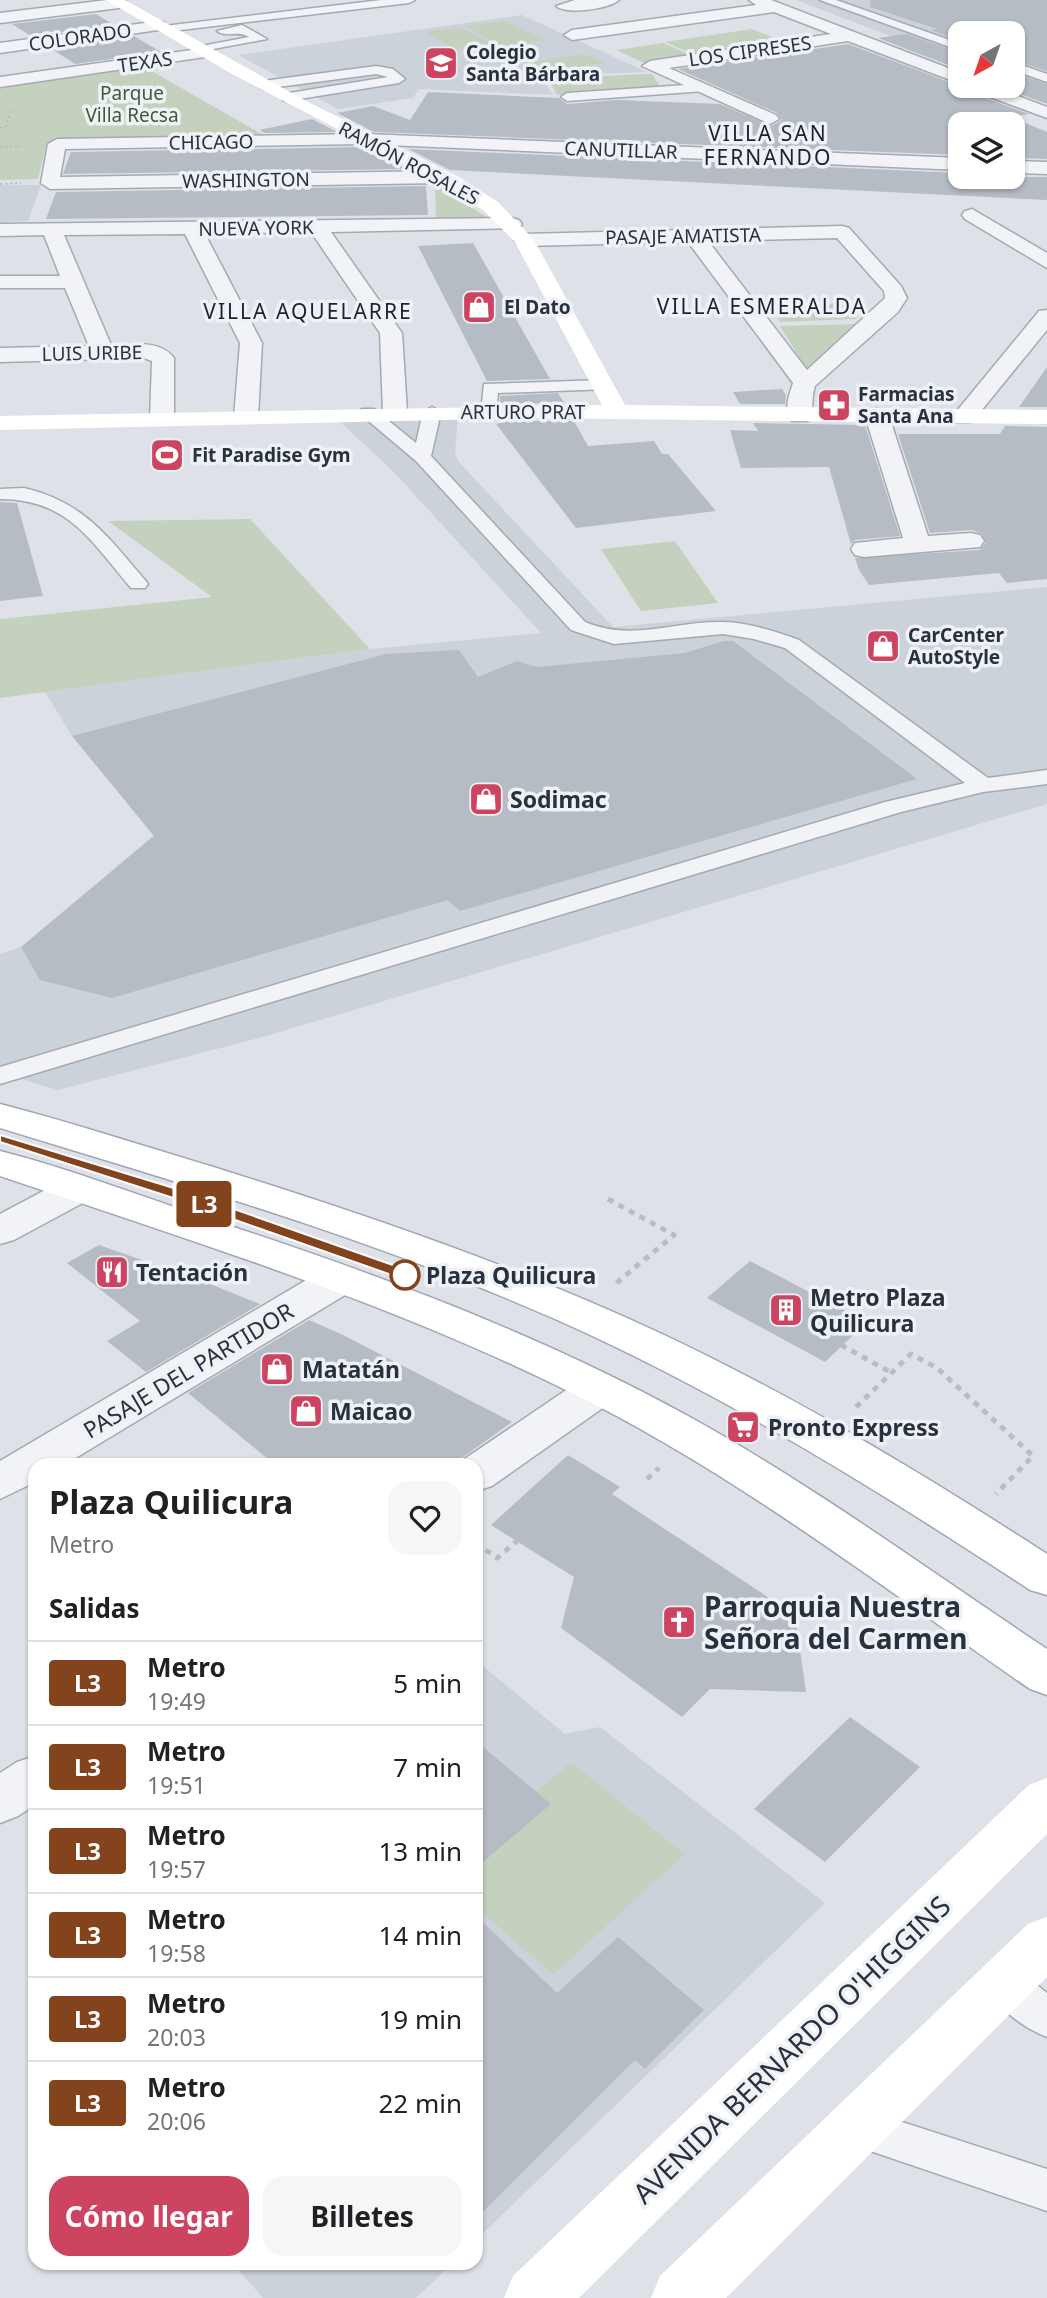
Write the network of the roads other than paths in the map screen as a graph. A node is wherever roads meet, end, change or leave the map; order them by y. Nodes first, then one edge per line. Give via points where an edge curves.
1 (409, 0) edge
2 (611, 0) edge
3 (757, 0) edge
4 (827, 0) edge
5 (116, 1) edge
6 (559, 3) edge
7 (775, 7) junction
8 (582, 14) dead end
9 (0, 18) edge
10 (167, 31) junction
11 (572, 35) dead end
12 (849, 36) junction
13 (948, 43) edge
14 (0, 48) edge
15 (201, 50) junction
16 (1026, 71) edge
17 (948, 74) edge
18 (1047, 78) edge
19 (0, 82) edge
20 (263, 85) junction
21 (701, 88) junction
22 (287, 97) junction
23 (567, 97) dead end
24 (1008, 98) edge
25 (1047, 113) edge
26 (364, 139) junction
27 (767, 156) junction
28 (948, 163) edge
29 (1025, 167) edge
30 (1047, 168) edge
31 (442, 177) junction
32 (50, 183) joint
33 (972, 215) dead end
34 (317, 227) junction
35 (192, 228) junction
36 (51, 229) junction
37 (994, 229) junction
38 (1034, 229) dead end
39 (0, 230) edge
40 (518, 232) junction
41 (694, 236) junction
42 (1047, 262) edge
43 (0, 282) edge
44 (74, 282) junction
45 (1047, 316) edge
46 (103, 352) junction
47 (0, 355) edge
48 (805, 383) junction
49 (603, 386) junction
50 (490, 411) junction
51 (395, 412) junction
52 (432, 412) junction
53 (368, 413) junction
54 (618, 413) junction
55 (800, 416) junction
56 (877, 416) junction
57 (246, 417) junction
58 (964, 417) junction
59 (1047, 417) edge
60 (162, 419) junction
61 (0, 423) edge
62 (422, 457) junction
63 (0, 494) edge
64 (971, 541) dead end
65 (918, 545) junction
66 (864, 550) dead end
67 (138, 584) dead end
68 (1047, 777) edge
69 (983, 785) junction
70 (0, 1076) edge
71 (0, 1116) edge
72 (0, 1163) edge
73 (78, 1189) junction
74 (0, 1231) edge
75 (341, 1279) junction
76 (599, 1389) junction
77 (40, 1458) edge
78 (28, 1465) edge
79 (483, 1469) edge
80 (0, 1482) edge
81 (1047, 1577) edge
82 (1047, 1675) edge
83 (28, 1782) edge
84 (1047, 1800) edge
85 (0, 1801) edge
86 (1047, 1941) edge
87 (1004, 1983) junction
88 (1047, 2018) edge
89 (856, 2127) junction
90 (1047, 2190) edge
91 (535, 2298) edge
92 (682, 2298) edge

1 - 10 lane
2 - 6 street
3 - 7 street
4 - 13 lane
5 - 9 street
5 - 10 street, RAMÓN ROSALES
6 - 8 street
7 - 11 street
7 - 12 street
10 - 14 street, COLORADO
10 - 15 street, RAMÓN ROSALES
10 - 15 lane via 242,29 261,39
12 - 17 street
12 - 21 street, LOS CIPRESES via 650,66
15 - 19 street, TEXAS
15 - 20 street, RAMÓN ROSALES
16 - 18 lane
20 - 22 street, RAMÓN ROSALES
20 - 22 lane via 376,70 399,79
21 - 23 lane
21 - 27 street via 772,122
22 - 26 street, RAMÓN ROSALES
24 - 25 street
26 - 27 street, CANUTILLAR
26 - 31 street, RAMÓN ROSALES
26 - 32 street, CHICAGO via 57,144
27 - 28 street, CANUTILLAR
29 - 30 street
31 - 32 street, WASHINGTON
31 - 40 street, RAMÓN ROSALES
33 - 37 street
34 - 35 street, NUEVA YORK
34 - 40 street, NUEVA YORK
34 - 51 street via 391,334
35 - 36 street, NUEVA YORK
35 - 57 street via 251,343
36 - 39 street, NUEVA YORK
36 - 44 street
37 - 38 street
37 - 42 street
40 - 41 street, PASAJE AMATISTA
40 - 49 street, RAMÓN ROSALES
41 - 48 street
41 - 48 street, PASAJE AMATISTA via 842,232 894,290 896,298 890,307
43 - 44 street
44 - 46 street
45 - 58 street
46 - 47 street, LUIS URIBE
46 - 60 street, LUIS URIBE via 148,351 162,356
48 - 55 street via 799,399
49 - 50 lane via 490,388
49 - 54 street, RAMÓN ROSALES
50 - 52 street, ARTURO PRAT
50 - 54 street, ARTURO PRAT
51 - 52 street, ARTURO PRAT
51 - 53 street, ARTURO PRAT
52 - 62 lane
53 - 57 street, ARTURO PRAT
53 - 62 lane
54 - 55 street, ARTURO PRAT
55 - 56 street, ARTURO PRAT
56 - 58 street, ARTURO PRAT
56 - 65 street
57 - 60 street, ARTURO PRAT
58 - 59 street, ARTURO PRAT
60 - 61 street, ARTURO PRAT
62 - 69 lane via 578,626 593,635 639,640 721,628 792,644
63 - 67 lane via 34,495 77,514
64 - 65 street
65 - 66 street
68 - 69 lane
69 - 70 lane via 893,807
71 - 81 street via 331,1217 571,1310 659,1350 811,1431
72 - 73 street
73 - 74 street
73 - 75 street
75 - 76 street via 450,1321
75 - 77 street, PASAJE DEL PARTIDOR
76 - 79 street
76 - 82 street via 739,1468
78 - 80 street, PASAJE DEL PARTIDOR
83 - 85 street
84 - 91 street, AVENIDA BERNARDO O'HIGGINS
86 - 87 street
87 - 88 lane
87 - 89 street
89 - 90 lane
89 - 92 street

